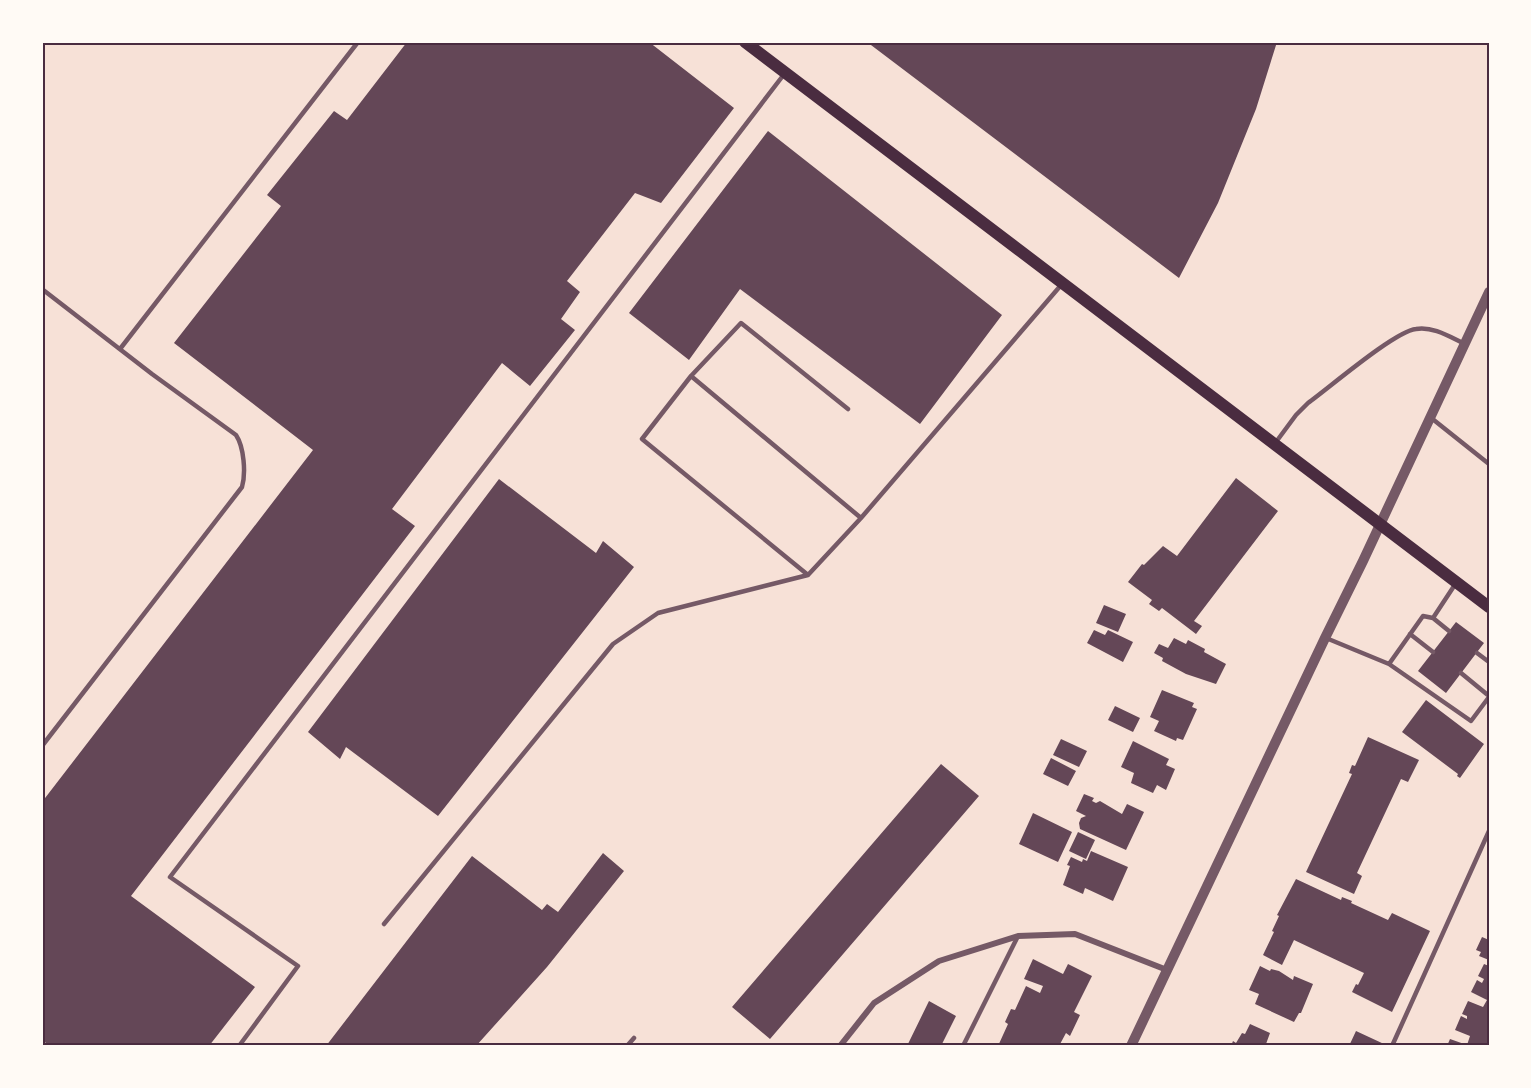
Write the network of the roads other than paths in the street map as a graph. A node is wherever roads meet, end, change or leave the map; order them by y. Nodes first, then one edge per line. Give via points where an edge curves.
1 (358, 42) edge
2 (745, 42) edge
3 (785, 72) junction
4 (1062, 284) junction
5 (42, 290) edge
6 (1489, 292) edge
7 (1465, 344) junction
8 (120, 349) junction
9 (691, 376) junction
10 (848, 409) dead end
11 (1431, 417) junction
12 (1275, 444) junction
13 (1489, 464) edge
14 (861, 518) junction
15 (1380, 525) junction
16 (808, 575) junction
17 (1457, 582) junction
18 (1489, 608) edge
19 (1433, 618) junction
20 (1449, 631) dead end
21 (1410, 634) junction
22 (1324, 638) junction
23 (1433, 652) dead end
24 (1477, 652) dead end
25 (1489, 662) edge
26 (1389, 664) junction
27 (1461, 673) dead end
28 (1489, 697) edge
29 (42, 746) edge
30 (1489, 831) edge
31 (384, 924) dead end
32 (1018, 936) junction
33 (1168, 970) junction
34 (634, 1038) dead end
35 (239, 1046) edge
36 (627, 1046) edge
37 (840, 1046) edge
38 (963, 1046) edge
39 (1131, 1046) edge
40 (1392, 1046) edge

1 - 8 lane
2 - 3 main road
3 - 4 main road
3 - 35 lane via 170,877 298,966
4 - 12 main road
4 - 14 lane
5 - 8 lane
6 - 7 street
7 - 11 street
7 - 12 lane via 1434,330 1415,328 1397,336 1308,403
8 - 29 lane via 236,435 244,479 242,487
9 - 10 lane via 741,323
9 - 14 lane
9 - 16 lane via 642,439
11 - 13 lane
11 - 15 street
12 - 15 main road
14 - 16 lane
15 - 17 main road
15 - 22 street
16 - 31 lane via 658,613 613,644
17 - 18 main road
17 - 19 lane
19 - 20 lane
19 - 21 lane via 1423,616
21 - 23 lane
21 - 26 lane
22 - 26 lane
22 - 33 street
24 - 25 lane
26 - 28 lane via 1471,721
27 - 28 lane
30 - 40 lane
32 - 33 street via 1075,934
32 - 37 street via 939,961 874,1003
32 - 38 lane
33 - 39 street
34 - 36 lane

